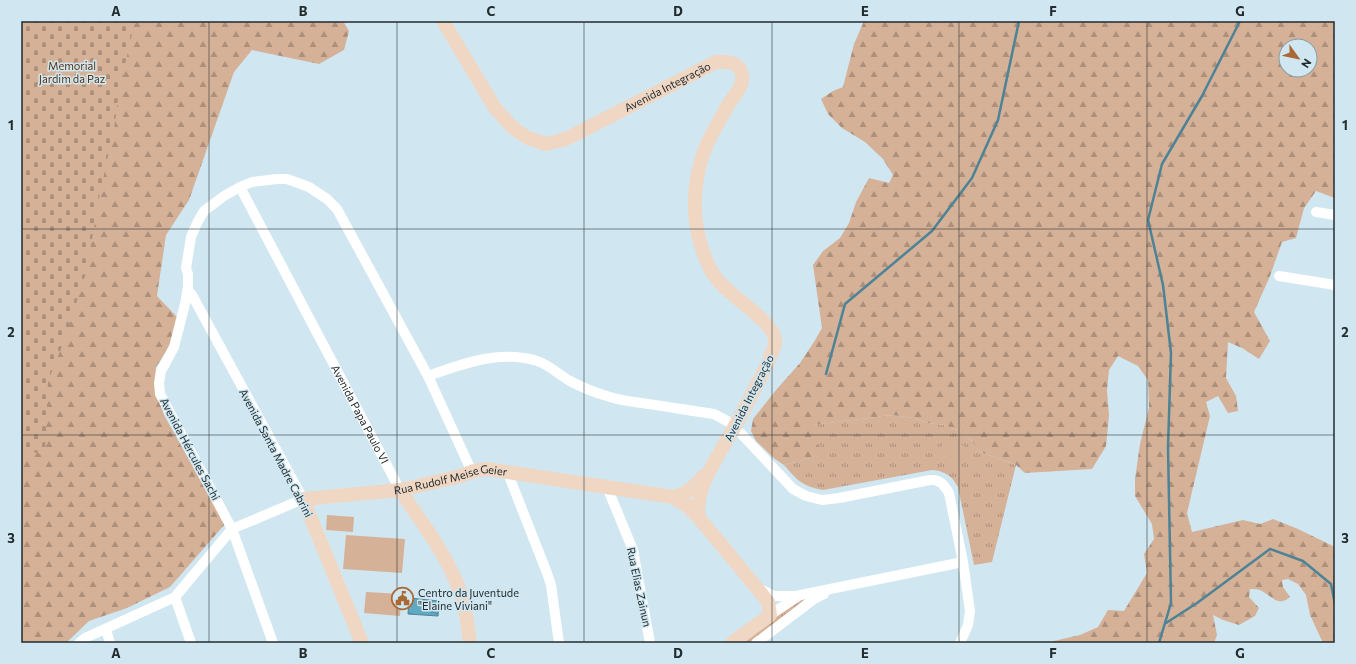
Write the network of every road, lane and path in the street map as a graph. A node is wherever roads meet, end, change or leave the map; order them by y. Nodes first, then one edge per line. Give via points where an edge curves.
1 (442, 21) edge
2 (240, 187) junction
3 (1316, 212) dead end
4 (1335, 215) edge
5 (1278, 276) dead end
6 (1335, 285) edge
7 (188, 290) junction
8 (428, 376) junction
9 (735, 427) junction
10 (507, 471) junction
11 (472, 472) junction
12 (708, 472) junction
13 (607, 487) junction
14 (400, 490) junction
15 (673, 497) junction
16 (303, 499) junction
17 (699, 518) junction
18 (232, 529) junction
19 (963, 562) junction
20 (756, 587) junction
21 (832, 589) junction
22 (801, 595) junction
23 (174, 597) junction
24 (770, 615) junction
25 (106, 630) junction
26 (79, 643) edge
27 (110, 643) edge
28 (191, 643) edge
29 (273, 643) edge
30 (362, 643) edge
31 (470, 643) edge
32 (559, 643) edge
33 (650, 643) edge
34 (732, 643) edge
35 (756, 643) edge
36 (960, 643) edge

1 - 9 main road, Avenida Integração via 495,108 513,128 528,138 546,144 566,139 716,62 731,62 740,69 742,82 704,152 698,173 694,210 705,256 716,279 731,295 766,323 775,341 766,369
2 - 7 street, Avenida Hércules Sachi via 204,211 198,221 191,237 186,268
2 - 8 street, Avenida Hércules Sachi via 252,182 287,179 318,193 338,209
2 - 14 street, Avenida Papa Paulo VI
3 - 4 street
5 - 6 street
7 - 16 street, Avenida Santa Madre Cabrini
7 - 18 street, Avenida Hércules Sachi via 174,347 161,371 160,394
8 - 9 street via 476,360 524,358 537,361 590,391 620,400 714,414
8 - 11 street
9 - 12 main road, Avenida Integração
9 - 19 street via 793,489 814,498 839,498 936,479 949,492
10 - 11 main road, Rua Rudolf Meise Geier via 487,469
10 - 13 main road, Rua Rudolf Meise Geier
10 - 32 street via 547,573
11 - 14 main road, Rua Rudolf Meise Geier
12 - 15 main road, Avenida Integração via 688,492
12 - 17 main road, Avenida Integração via 700,497
13 - 15 main road, Rua Rudolf Meise Geier
13 - 33 street, Rua Elias Zainun via 633,550
14 - 16 main road, Rua Rudolf Meise Geier
14 - 31 main road, Avenida Papa Paulo VI via 452,573 463,603
15 - 17 main road
16 - 18 street, Rua Rudolf Meise Geier
16 - 30 main road, Avenida Santa Madre Cabrini
17 - 20 main road
18 - 23 street
18 - 29 street, Avenida Hércules Sachi
19 - 21 street
19 - 36 street via 970,611 968,625
20 - 22 street via 774,596
20 - 24 main road via 768,602
21 - 22 street
21 - 35 street via 814,599
22 - 24 street
23 - 25 street
23 - 28 street
24 - 34 main road
25 - 26 street
25 - 27 street

